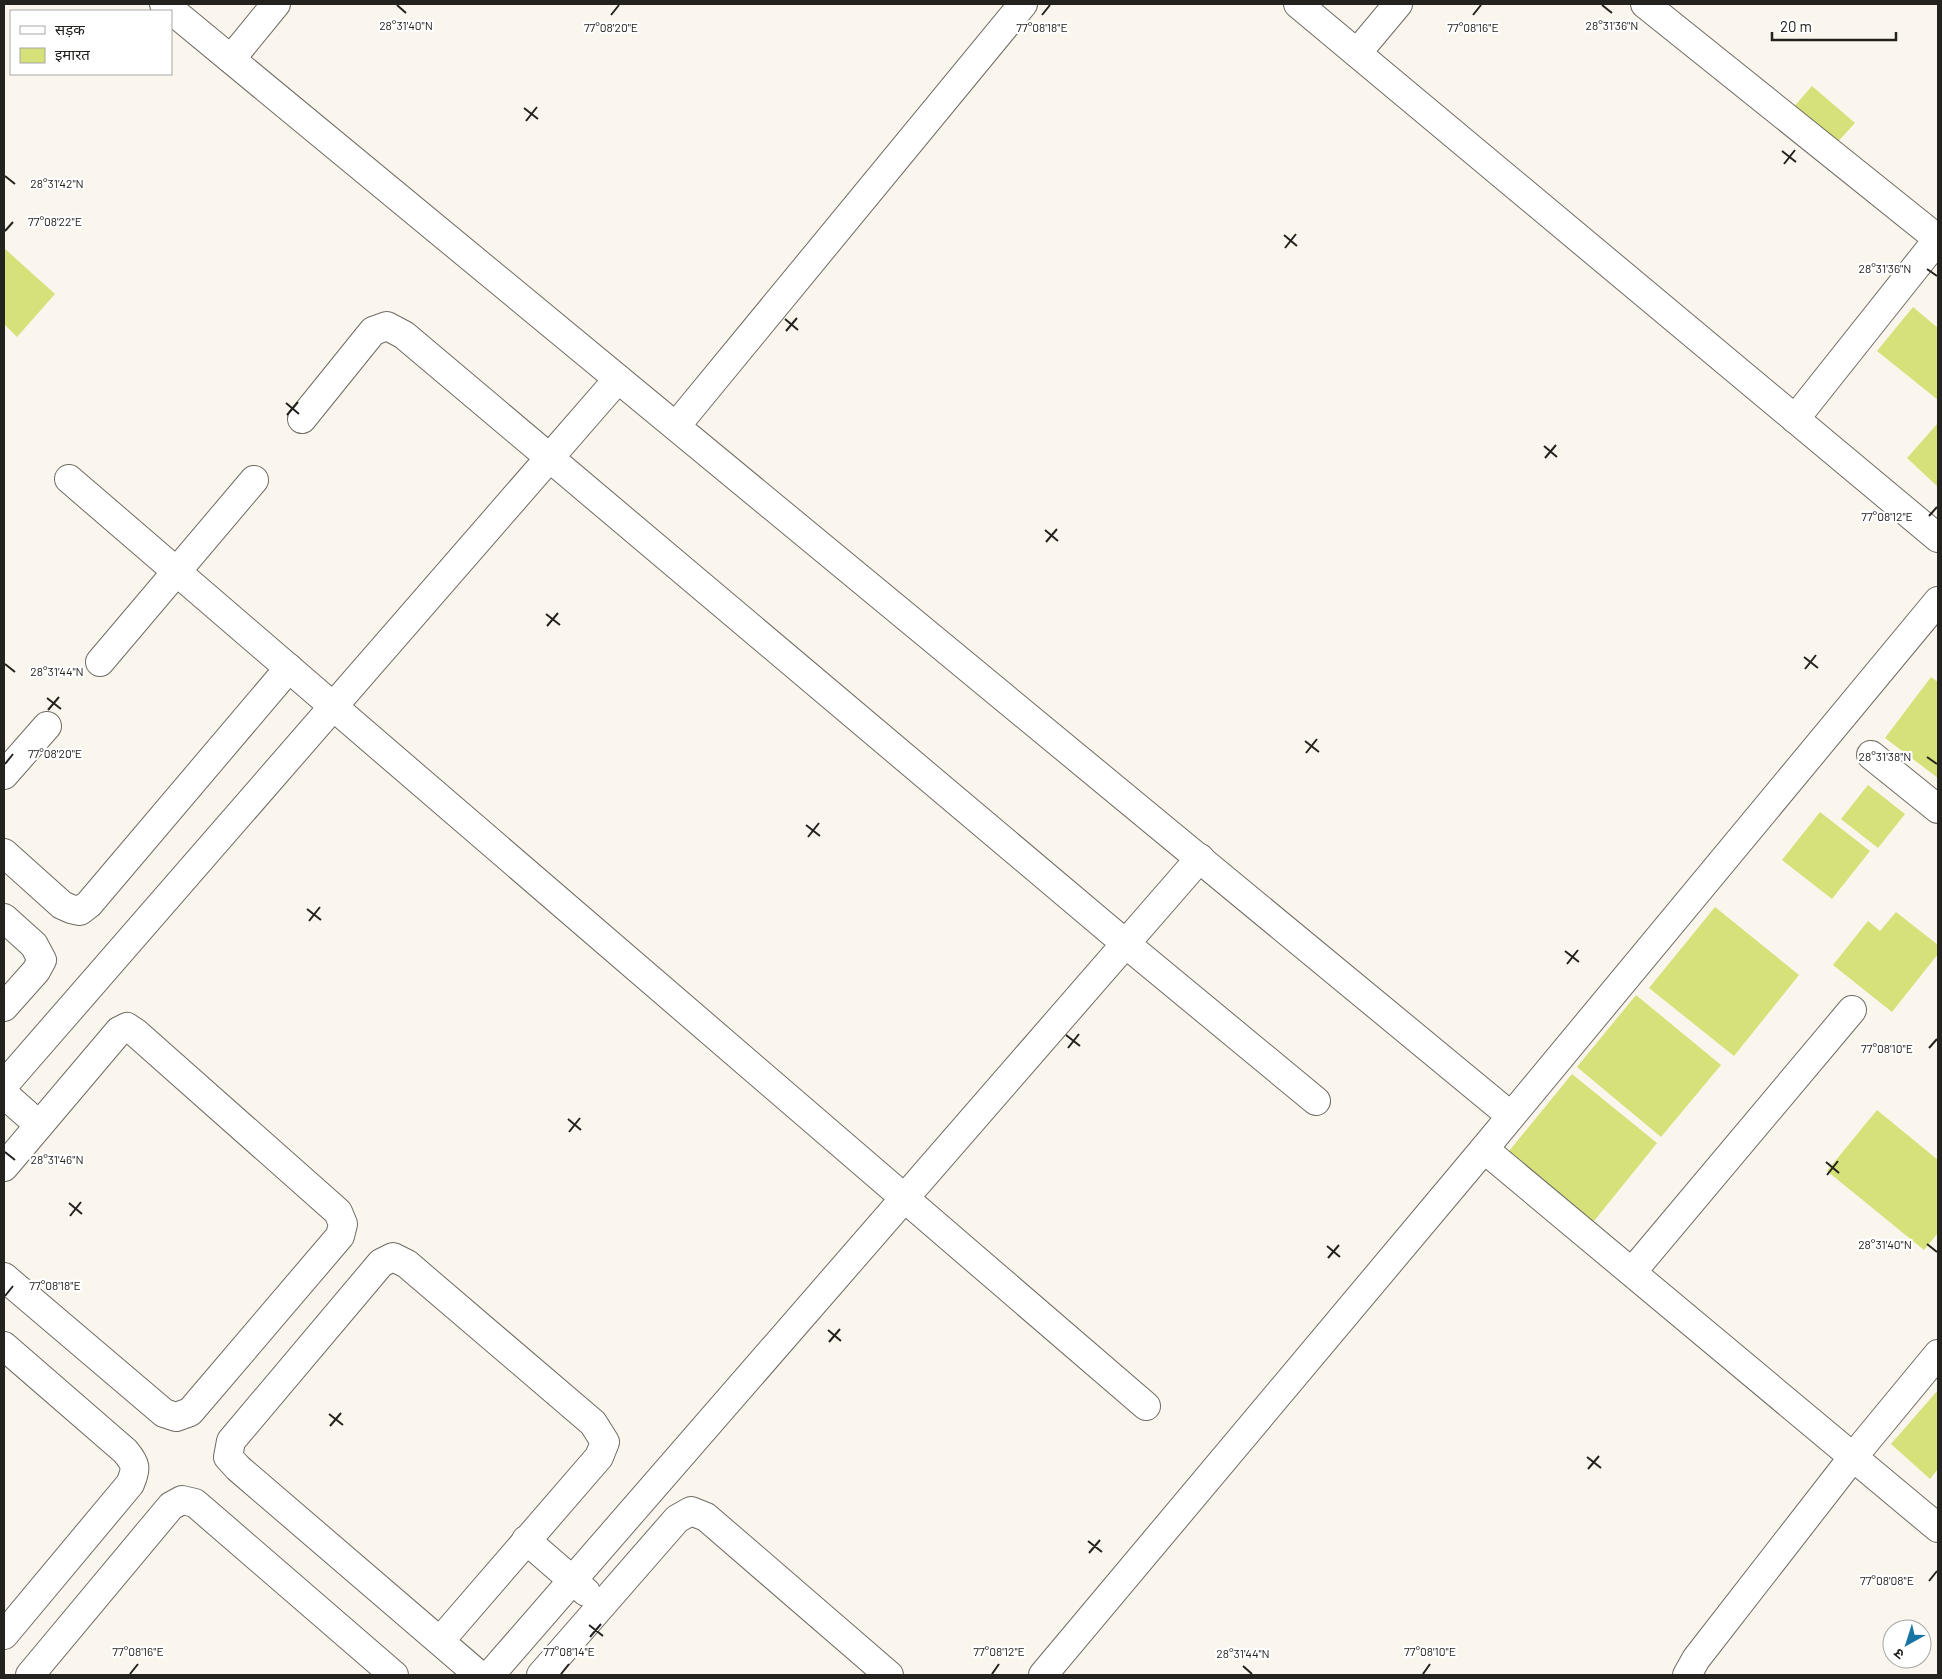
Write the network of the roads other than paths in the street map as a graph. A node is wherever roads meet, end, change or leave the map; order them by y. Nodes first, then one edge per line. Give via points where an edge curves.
1 (276, 4) edge
2 (1023, 4) edge
3 (1298, 4) edge
4 (1398, 4) edge
5 (1646, 4) edge
6 (172, 11) edge
7 (1357, 53) junction
8 (230, 59) junction
9 (1938, 239) edge
10 (618, 379) junction
11 (1795, 418) junction
12 (302, 419) dead end
13 (676, 426) junction
14 (550, 458) junction
15 (69, 478) dead end
16 (254, 480) dead end
17 (1938, 538) edge
18 (176, 571) junction
19 (1938, 602) edge
20 (100, 662) dead end
21 (289, 668) junction
22 (333, 707) junction
23 (46, 726) dead end
24 (1871, 754) dead end
25 (4, 775) edge
26 (1938, 809) edge
27 (4, 853) edge
28 (1200, 858) junction
29 (4, 918) edge
30 (1126, 944) junction
31 (4, 1007) edge
32 (1852, 1010) dead end
33 (4, 1085) edge
34 (4, 1094) edge
35 (1316, 1101) dead end
36 (1511, 1116) junction
37 (39, 1125) junction
38 (1484, 1149) junction
39 (4, 1167) edge
40 (905, 1198) junction
41 (1632, 1272) junction
42 (4, 1277) edge
43 (4, 1346) edge
44 (1938, 1354) edge
45 (1146, 1406) dead end
46 (1853, 1457) junction
47 (1938, 1528) edge
48 (526, 1540) junction
49 (572, 1581) junction
50 (602, 1606) junction
51 (4, 1635) edge
52 (440, 1641) junction
53 (30, 1675) edge
54 (394, 1675) edge
55 (479, 1675) edge
56 (490, 1675) edge
57 (541, 1675) edge
58 (889, 1675) edge
59 (1043, 1675) edge
60 (1687, 1675) edge

1 - 8 street
2 - 13 street
3 - 7 street
4 - 7 street
5 - 9 street
6 - 8 street
7 - 11 street
8 - 10 street
9 - 11 street
10 - 13 street
10 - 14 street
11 - 17 street
12 - 14 street via 373,331 387,326 404,335
13 - 28 street
14 - 22 street
14 - 30 street
15 - 18 street
16 - 18 street
18 - 20 street
18 - 21 street
19 - 36 street
21 - 22 street
21 - 27 street via 80,911 62,905
22 - 33 street
22 - 40 street
23 - 25 street
24 - 26 street
28 - 30 street
28 - 36 street
29 - 31 street via 34,945 42,960
30 - 35 street
30 - 40 street
32 - 41 street
34 - 37 street
36 - 38 street
37 - 39 street
37 - 42 street via 119,1031 127,1027 338,1212 343,1224 340,1236 190,1412 176,1417 164,1413
38 - 41 street
38 - 59 street
40 - 45 street
40 - 49 street
41 - 46 street
43 - 51 street via 125,1451 135,1471 130,1484
44 - 46 street
46 - 47 street
46 - 60 street via 1696,1659
48 - 49 street
48 - 52 street
48 - 52 street via 599,1457 604,1442 593,1423 407,1264 393,1258 381,1263 231,1441 228,1457
49 - 50 street
49 - 56 street
50 - 57 street
50 - 58 street via 676,1519 691,1511 706,1517
52 - 55 street
53 - 54 street via 171,1506 182,1500 195,1503

